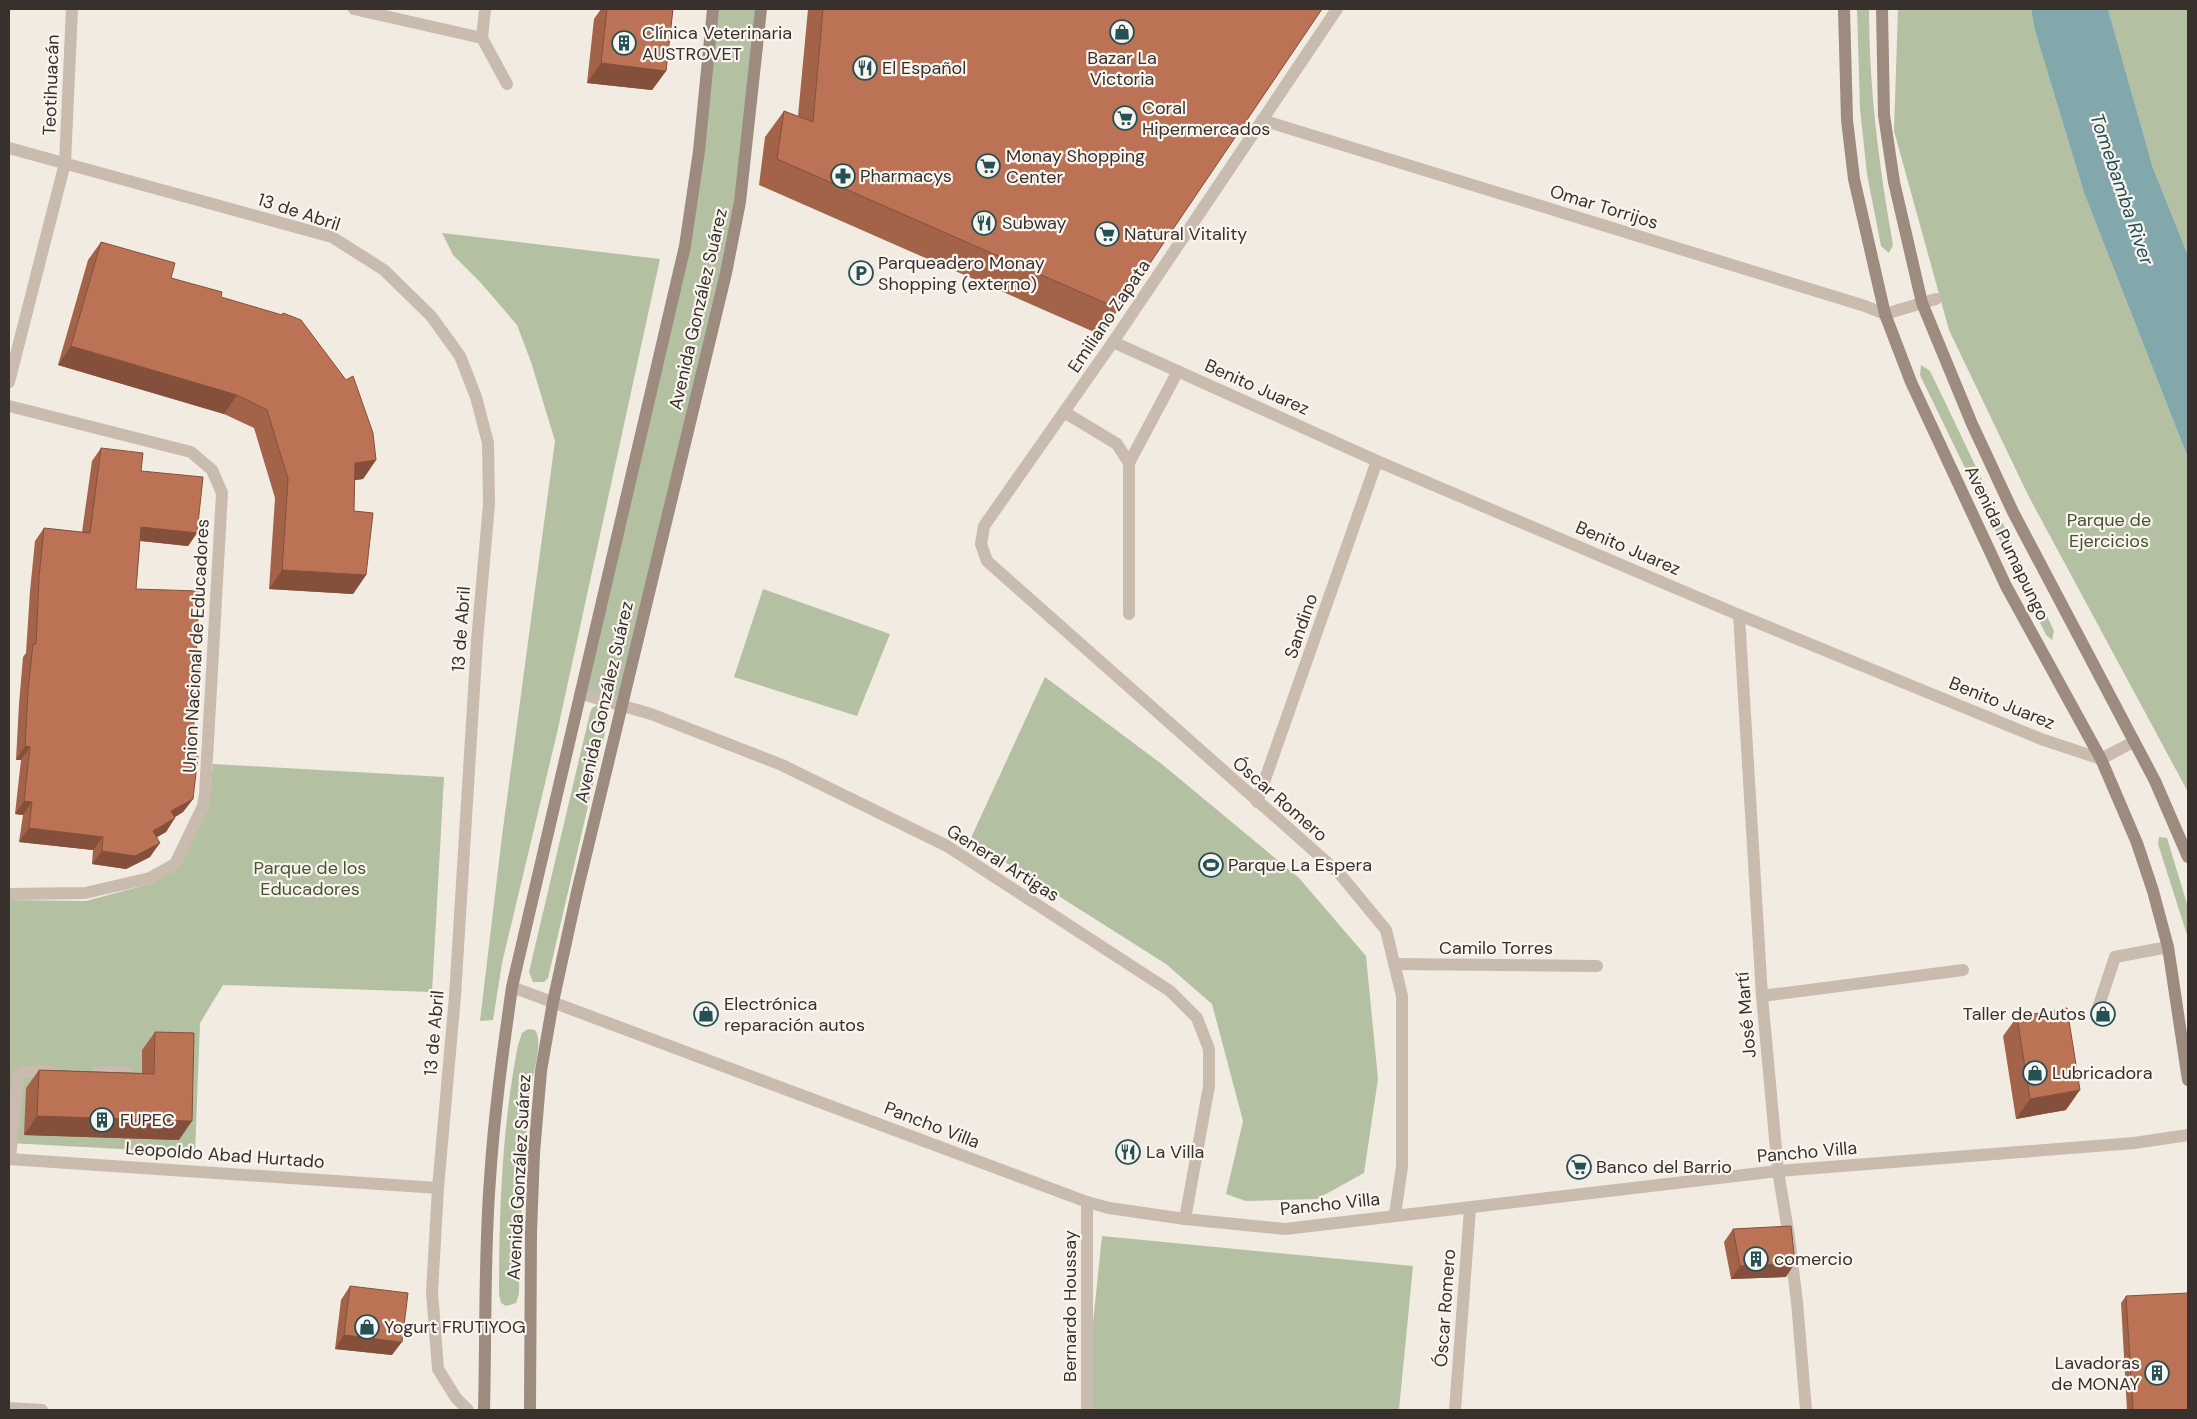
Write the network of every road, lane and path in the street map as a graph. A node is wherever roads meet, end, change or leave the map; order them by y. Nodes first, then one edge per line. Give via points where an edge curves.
1 (72, 9) edge
2 (354, 9) edge
3 (484, 9) edge
4 (713, 9) edge
5 (761, 9) edge
6 (1337, 9) edge
7 (1844, 9) edge
8 (1882, 9) edge
9 (482, 38) junction
10 (507, 84) dead end
11 (1262, 120) junction
12 (9, 148) edge
13 (65, 163) junction
14 (1936, 299) dead end
15 (1922, 303) junction
16 (1886, 314) junction
17 (1113, 342) junction
18 (1178, 371) junction
19 (9, 382) edge
20 (9, 406) edge
21 (1064, 412) junction
22 (1377, 461) junction
23 (1129, 463) junction
24 (981, 544) joint
25 (1129, 614) dead end
26 (1739, 614) junction
27 (582, 694) junction
28 (621, 705) junction
29 (2133, 742) junction
30 (2101, 759) junction
31 (1257, 802) junction
32 (2188, 857) edge
33 (9, 894) edge
34 (2168, 947) junction
35 (1394, 964) junction
36 (1597, 966) dead end
37 (1963, 970) dead end
38 (512, 987) junction
39 (1762, 996) junction
40 (553, 1002) junction
41 (2096, 1014) dead end
42 (60, 1072) edge
43 (89, 1072) edge
44 (126, 1072) edge
45 (2188, 1080) edge
46 (2188, 1135) edge
47 (9, 1159) edge
48 (1778, 1171) junction
49 (438, 1188) junction
50 (1087, 1202) junction
51 (1470, 1208) junction
52 (1395, 1214) junction
53 (1185, 1219) junction
54 (9, 1408) edge
55 (42, 1410) edge
56 (468, 1410) edge
57 (484, 1410) edge
58 (530, 1410) edge
59 (1087, 1410) edge
60 (1455, 1410) edge
61 (1806, 1410) edge

1 - 13 street, Teotihuacán
2 - 9 street
3 - 9 street
4 - 27 main road, Avenida González Suárez via 699,151 685,246
5 - 28 main road, Avenida González Suárez via 743,178 730,256
6 - 11 street, Emiliano Zapata
7 - 16 main road, Avenida Pumapungo via 1847,120 1854,179
8 - 15 main road, Avenida Pumapungo via 1884,115 1894,182
9 - 10 street
11 - 16 street, Omar Torrijos
11 - 17 street, Emiliano Zapata
12 - 13 street, 13 de Abril
13 - 19 street, Teotihuacán
13 - 49 street, 13 de Abril via 332,237 384,270 431,316 460,356 476,396 488,443 489,504 477,641 455,996
14 - 15 street
15 - 16 street
15 - 29 main road, Avenida Pumapungo via 2013,512
16 - 30 main road, Avenida Pumapungo via 1910,382 2006,586
17 - 18 street, Benito Juarez
17 - 21 street, Emiliano Zapata
18 - 22 street, Benito Juarez
18 - 23 street
20 - 33 street, Union Nacional de Educadores via 191,452 212,470 222,493 205,794 175,864 150,878 85,893
21 - 23 street via 1117,444
21 - 24 street, Emiliano Zapata via 984,526
22 - 26 street, Benito Juarez
22 - 31 street, Sandino
23 - 25 street
24 - 31 street, Óscar Romero via 988,561
26 - 30 street, Benito Juarez via 2041,739
26 - 39 street, José Martí
27 - 28 street, General Artigas
27 - 38 main road, Avenida González Suárez
28 - 40 main road, Avenida González Suárez
28 - 53 street, General Artigas via 782,765 947,846 1170,991 1197,1018 1209,1049 1209,1086
29 - 30 street
29 - 32 main road, Avenida Pumapungo via 2159,790
30 - 34 main road, Avenida Pumapungo via 2137,843 2154,891
31 - 35 street, Óscar Romero via 1339,873 1386,930
34 - 41 street via 2115,957
34 - 45 main road, Avenida Pumapungo
35 - 36 street, Camilo Torres
35 - 52 street, Óscar Romero via 1402,996 1402,1167
37 - 39 street
38 - 40 street, Pancho Villa
38 - 57 main road, Avenida González Suárez via 498,1084 490,1181
39 - 48 street, José Martí
40 - 50 street, Pancho Villa
40 - 58 main road, Avenida González Suárez via 541,1071 534,1153
42 - 47 street via 23,1072 18,1076
43 - 44 street
46 - 48 street, Pancho Villa via 2134,1143
47 - 49 street, Leopoldo Abad Hurtado
48 - 51 street, Pancho Villa
48 - 61 street, José Martí via 1789,1236
49 - 56 street, 13 de Abril via 432,1292 438,1369 456,1398
50 - 53 street, Pancho Villa
50 - 59 street, Bernardo Houssay
51 - 52 street, Pancho Villa
51 - 60 street, Óscar Romero
52 - 53 street, Pancho Villa via 1285,1229
54 - 55 street

